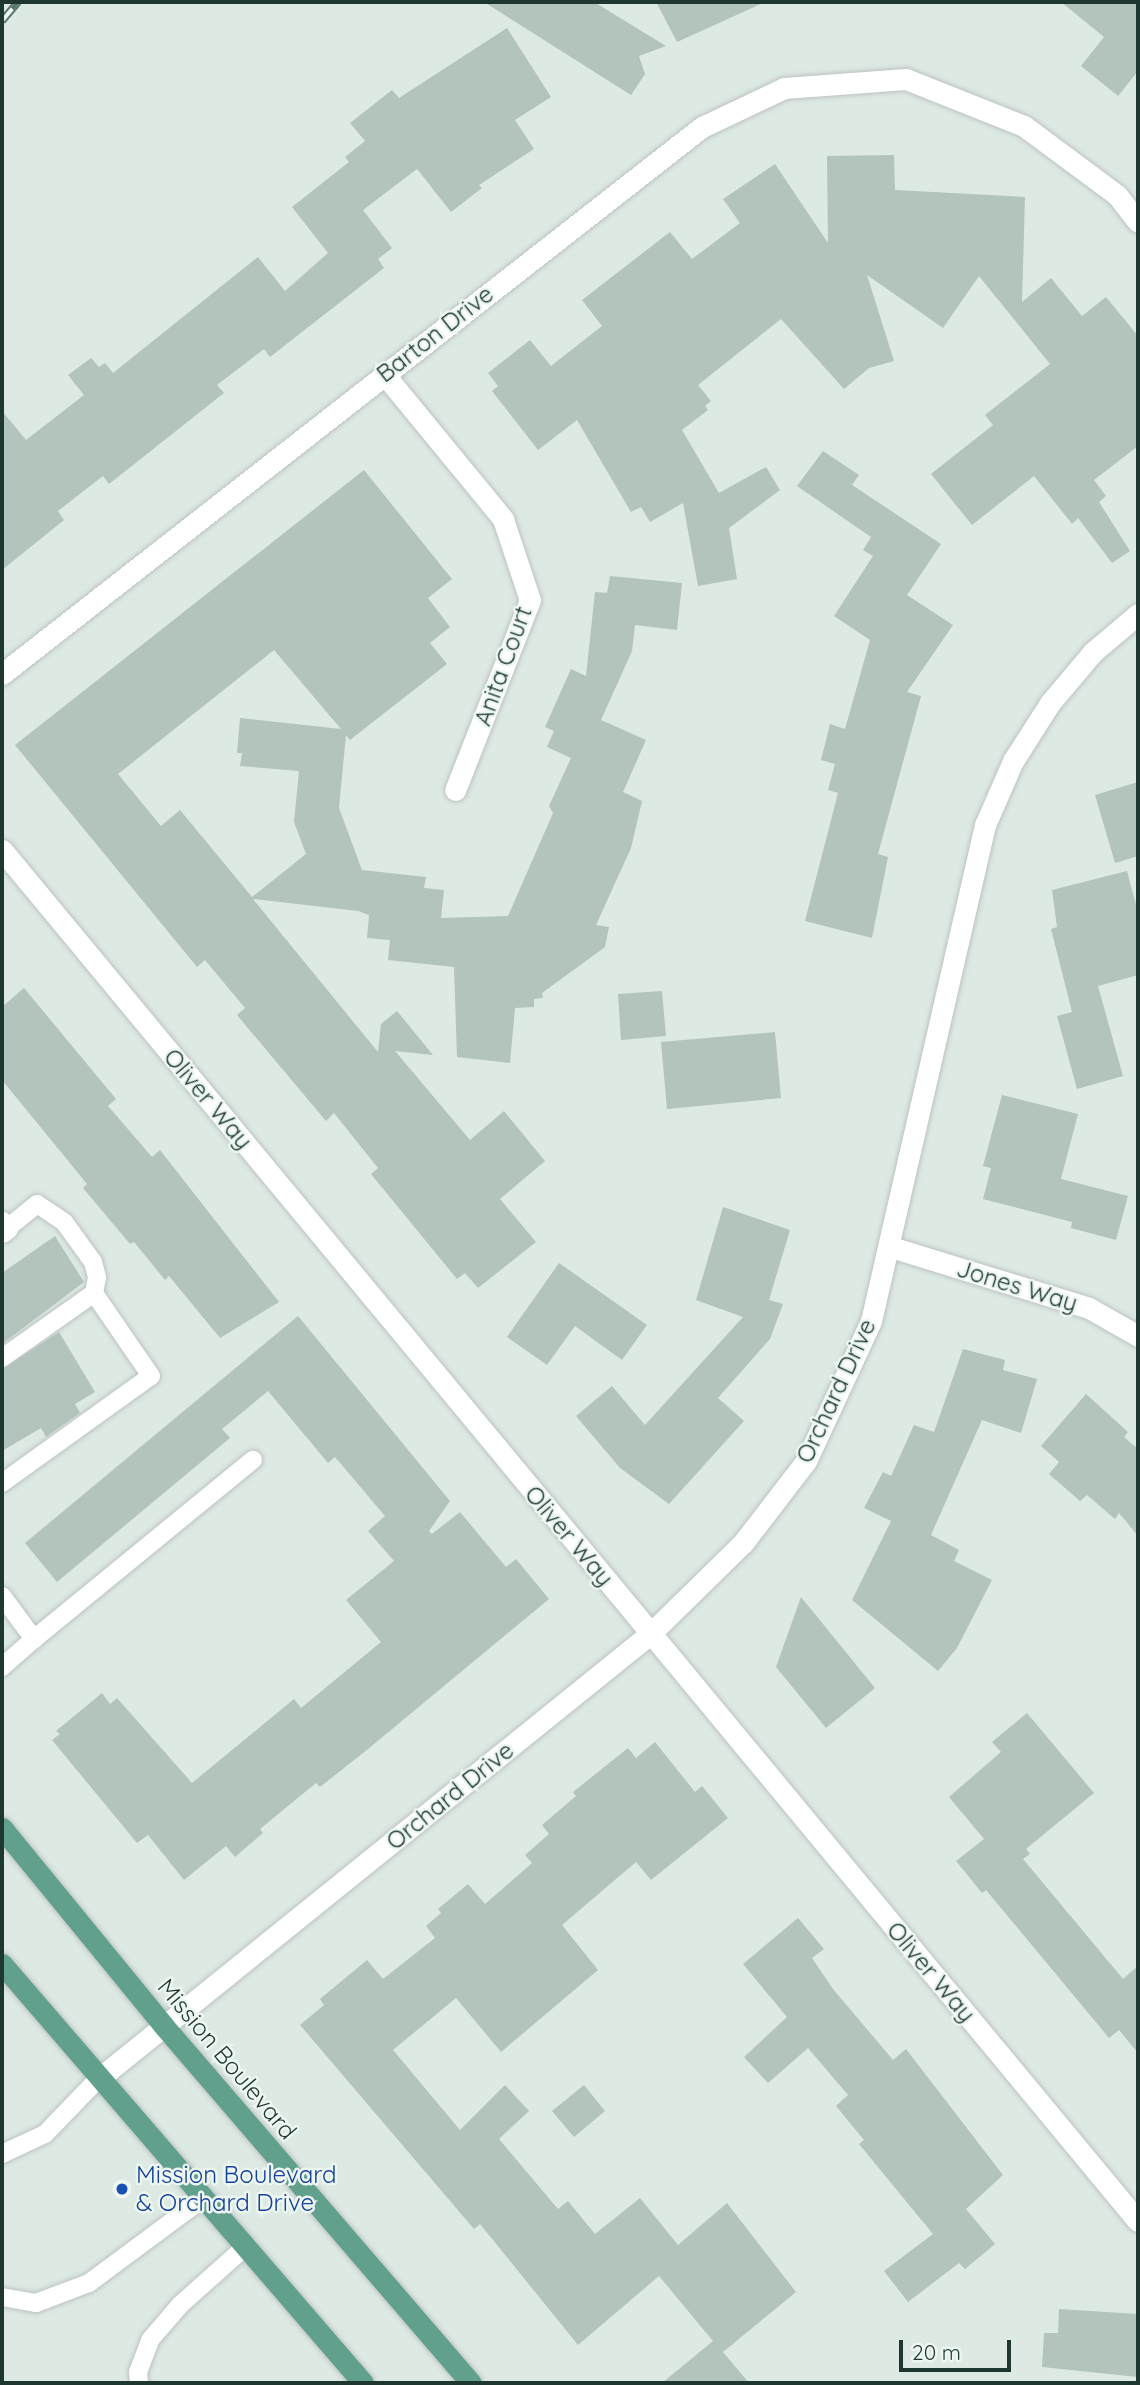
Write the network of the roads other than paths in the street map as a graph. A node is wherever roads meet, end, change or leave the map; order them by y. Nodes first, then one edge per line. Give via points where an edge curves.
1 (1138, 222) edge
2 (384, 374) junction
3 (1138, 614) edge
4 (2, 674) edge
5 (455, 790) dead end
6 (2, 850) edge
7 (4, 1227) edge
8 (891, 1247) junction
9 (94, 1293) junction
10 (1138, 1336) edge
11 (2, 1358) edge
12 (253, 1460) dead end
13 (2, 1483) edge
14 (2, 1596) edge
15 (650, 1634) junction
16 (34, 1639) junction
17 (2, 1667) edge
18 (2, 1828) edge
19 (2, 1964) edge
20 (163, 2025) junction
21 (97, 2080) junction
22 (2, 2154) edge
23 (202, 2199) junction
24 (1138, 2221) edge
25 (244, 2248) junction
26 (2, 2297) edge
27 (139, 2383) edge
28 (363, 2383) edge
29 (471, 2383) edge

1 - 2 street, Barton Drive via 1118,195 1024,125 906,79 784,88 702,127
2 - 4 street, Barton Drive
2 - 5 street, Anita Court via 503,519 530,600
3 - 8 street, Orchard Drive via 1093,652 1050,703 1013,761 985,825
6 - 15 street, Oliver Way
7 - 9 lane via 37,1204 64,1222 93,1262
8 - 10 street, Jones Way via 1089,1308
8 - 15 street, Orchard Drive via 871,1321 806,1461 743,1543
9 - 11 lane
9 - 13 lane via 151,1376
12 - 16 lane
14 - 16 lane
15 - 20 street, Orchard Drive
15 - 24 street, Oliver Way
16 - 17 lane
18 - 20 main road, Mission Boulevard
19 - 21 main road
20 - 21 street, Orchard Drive
20 - 29 main road, Mission Boulevard
21 - 22 lane via 45,2134
21 - 23 main road
23 - 25 main road
23 - 26 lane via 89,2283 36,2303
25 - 27 lane via 180,2305 150,2340 138,2372
25 - 28 main road

